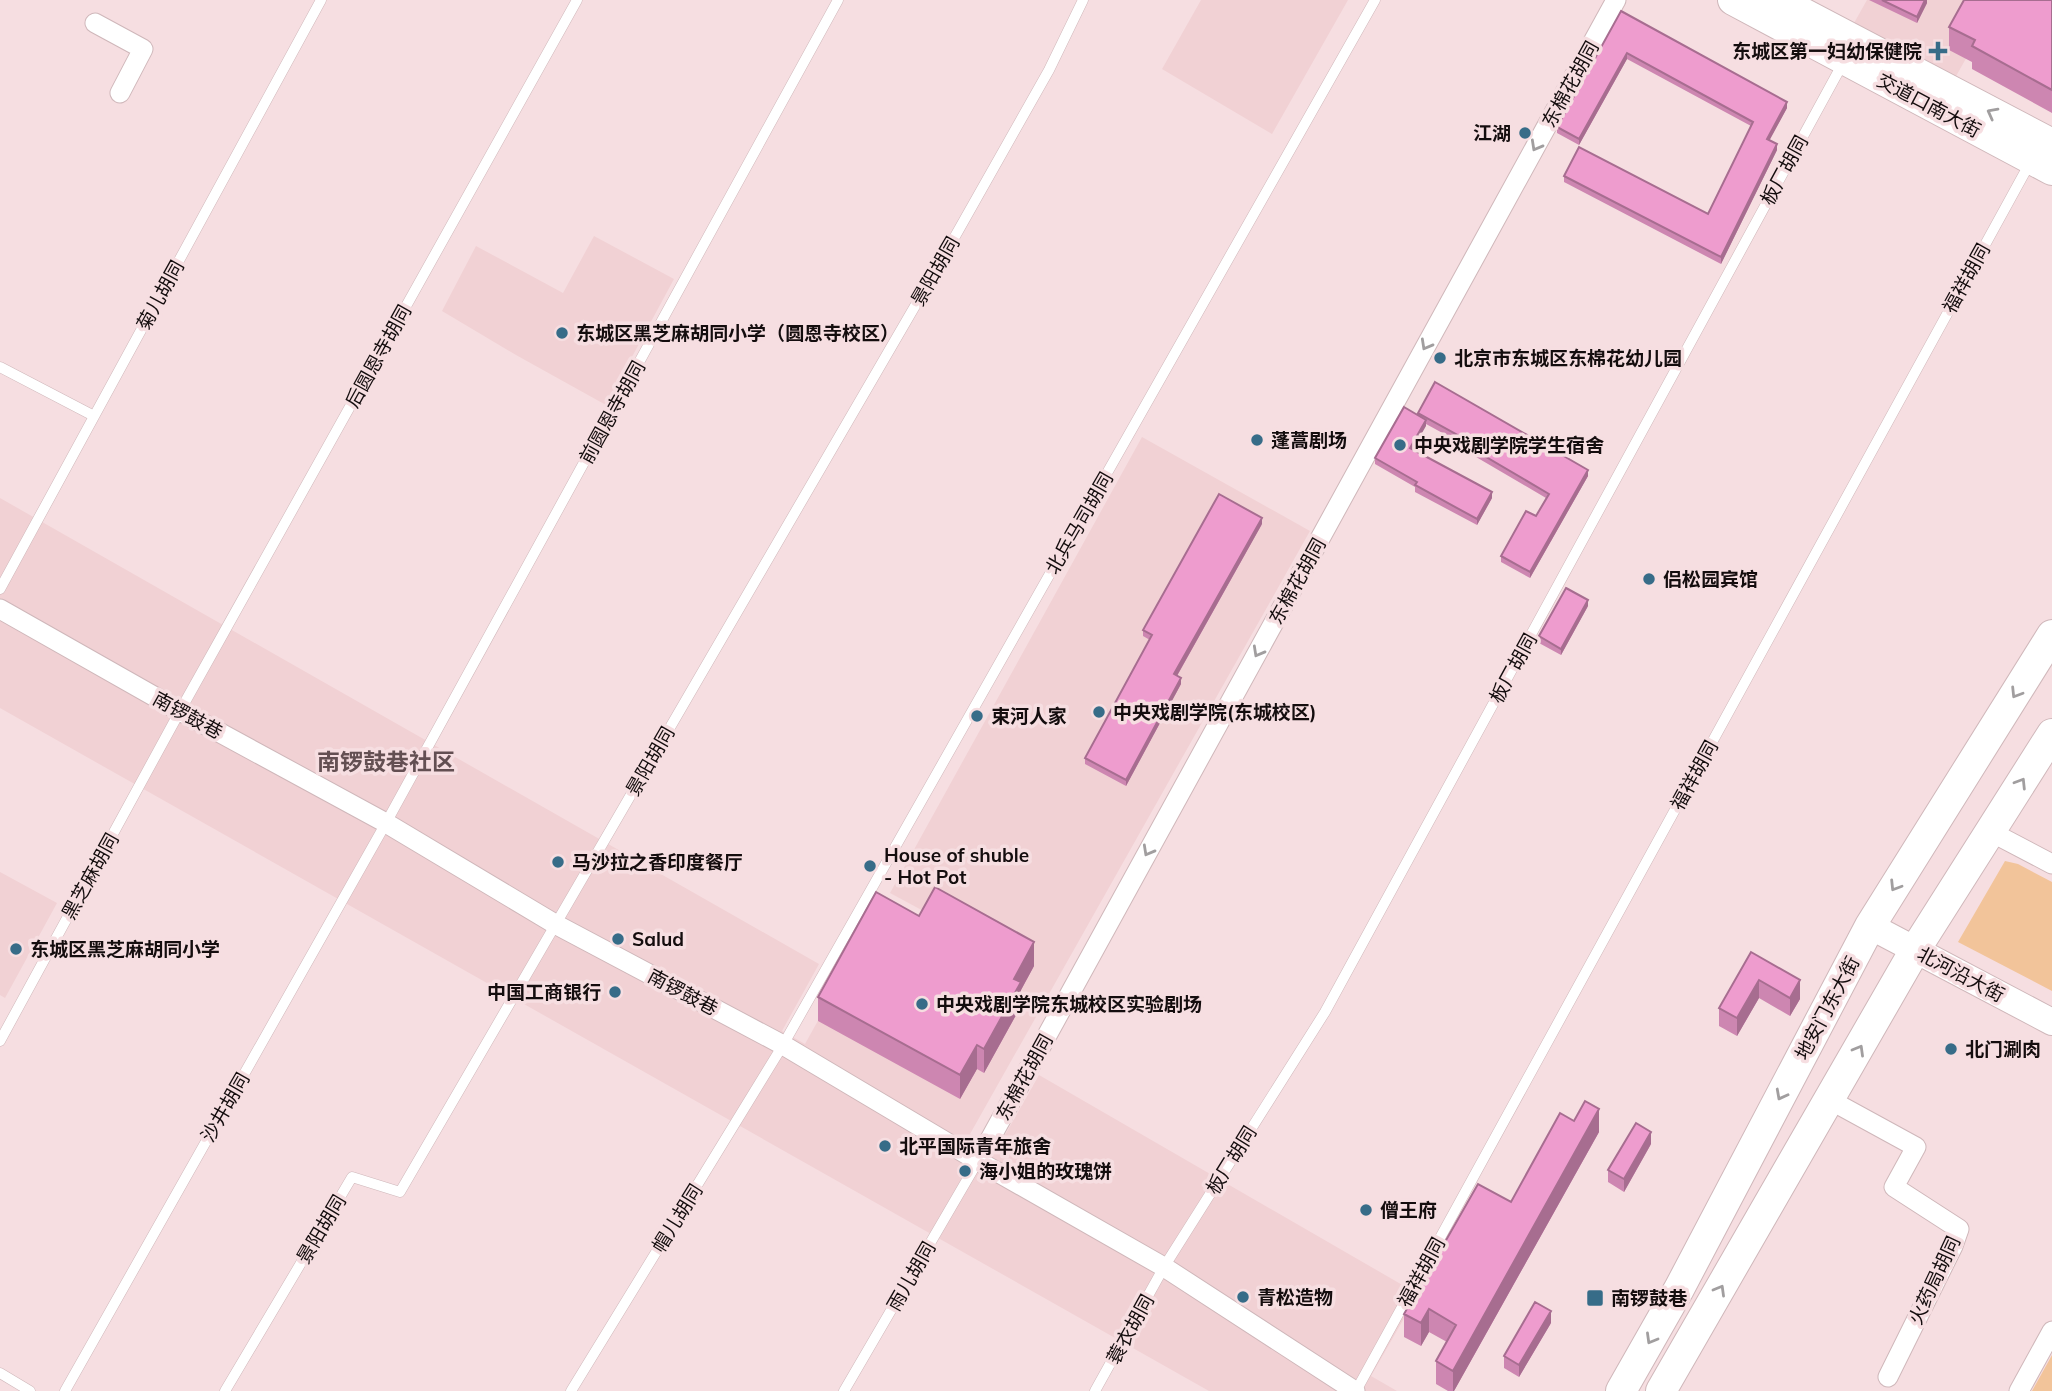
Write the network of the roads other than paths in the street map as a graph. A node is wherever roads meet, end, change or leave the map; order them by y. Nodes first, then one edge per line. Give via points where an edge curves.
1 (321, 0) edge
2 (576, 0) edge
3 (838, 0) edge
4 (1083, 0) edge
5 (1375, 0) edge
6 (1616, 0) edge
7 (1733, 0) edge
8 (1778, 0) edge
9 (95, 23) dead end
10 (1844, 60) junction
11 (120, 93) dead end
12 (2045, 158) edge
13 (0, 367) edge
14 (94, 416) junction
15 (0, 589) edge
16 (0, 609) edge
17 (2052, 635) edge
18 (180, 711) junction
19 (2052, 734) edge
20 (386, 823) junction
21 (1991, 832) junction
22 (2052, 864) edge
23 (555, 924) junction
24 (1870, 926) junction
25 (1915, 950) junction
26 (2052, 1022) edge
27 (0, 1041) edge
28 (783, 1045) junction
29 (1830, 1100) junction
30 (978, 1161) junction
31 (1164, 1267) junction
32 (2052, 1331) edge
33 (0, 1373) edge
34 (1888, 1377) dead end
35 (30, 1391) edge
36 (65, 1391) edge
37 (225, 1391) edge
38 (571, 1391) edge
39 (844, 1391) edge
40 (1096, 1391) edge
41 (1356, 1391) edge
42 (1621, 1391) edge
43 (1661, 1391) edge
44 (2019, 1391) edge

1 - 14 lane, 菊儿胡同
2 - 18 lane, 后圆恩寺胡同
3 - 20 lane, 前圆恩寺胡同
4 - 23 lane, 景阳胡同 via 1049,71 940,263
5 - 28 lane, 北兵马司胡同
6 -> 30 street, 东棉花胡同
7 - 10 main road, 交道口南大街
12 -> 8 main road, 交道口南大街
9 - 11 street via 144,49
10 - 12 main road, 交道口南大街
10 - 31 lane, 板厂胡同 via 1325,1012
12 - 41 lane, 福祥胡同
13 - 14 lane
14 - 15 lane, 菊儿胡同
16 - 18 street, 南锣鼓巷
17 -> 24 main road, 地安门东大街
18 - 20 street, 南锣鼓巷
18 - 27 lane, 黑芝麻胡同
21 -> 19 main road
20 - 23 street, 南锣鼓巷
20 - 36 lane, 沙井胡同
21 - 22 street
21 - 25 main road
23 - 28 street, 南锣鼓巷
23 - 37 lane, 景阳胡同 via 400,1192 352,1177
24 - 25 main road, 北河沿大街
24 -> 42 main road, 地安门东大街
25 - 26 main road, 北河沿大街
29 -> 25 main road
28 - 30 street, 南锣鼓巷
28 - 38 lane, 帽儿胡同
29 - 34 street, 火药局胡同 via 1916,1147 1894,1187 1959,1229
43 -> 29 main road
30 - 31 street, 南锣鼓巷
30 - 39 lane, 雨儿胡同
31 - 40 lane, 蓑衣胡同
31 - 41 street, 南锣鼓巷
32 - 44 street
33 - 35 lane

